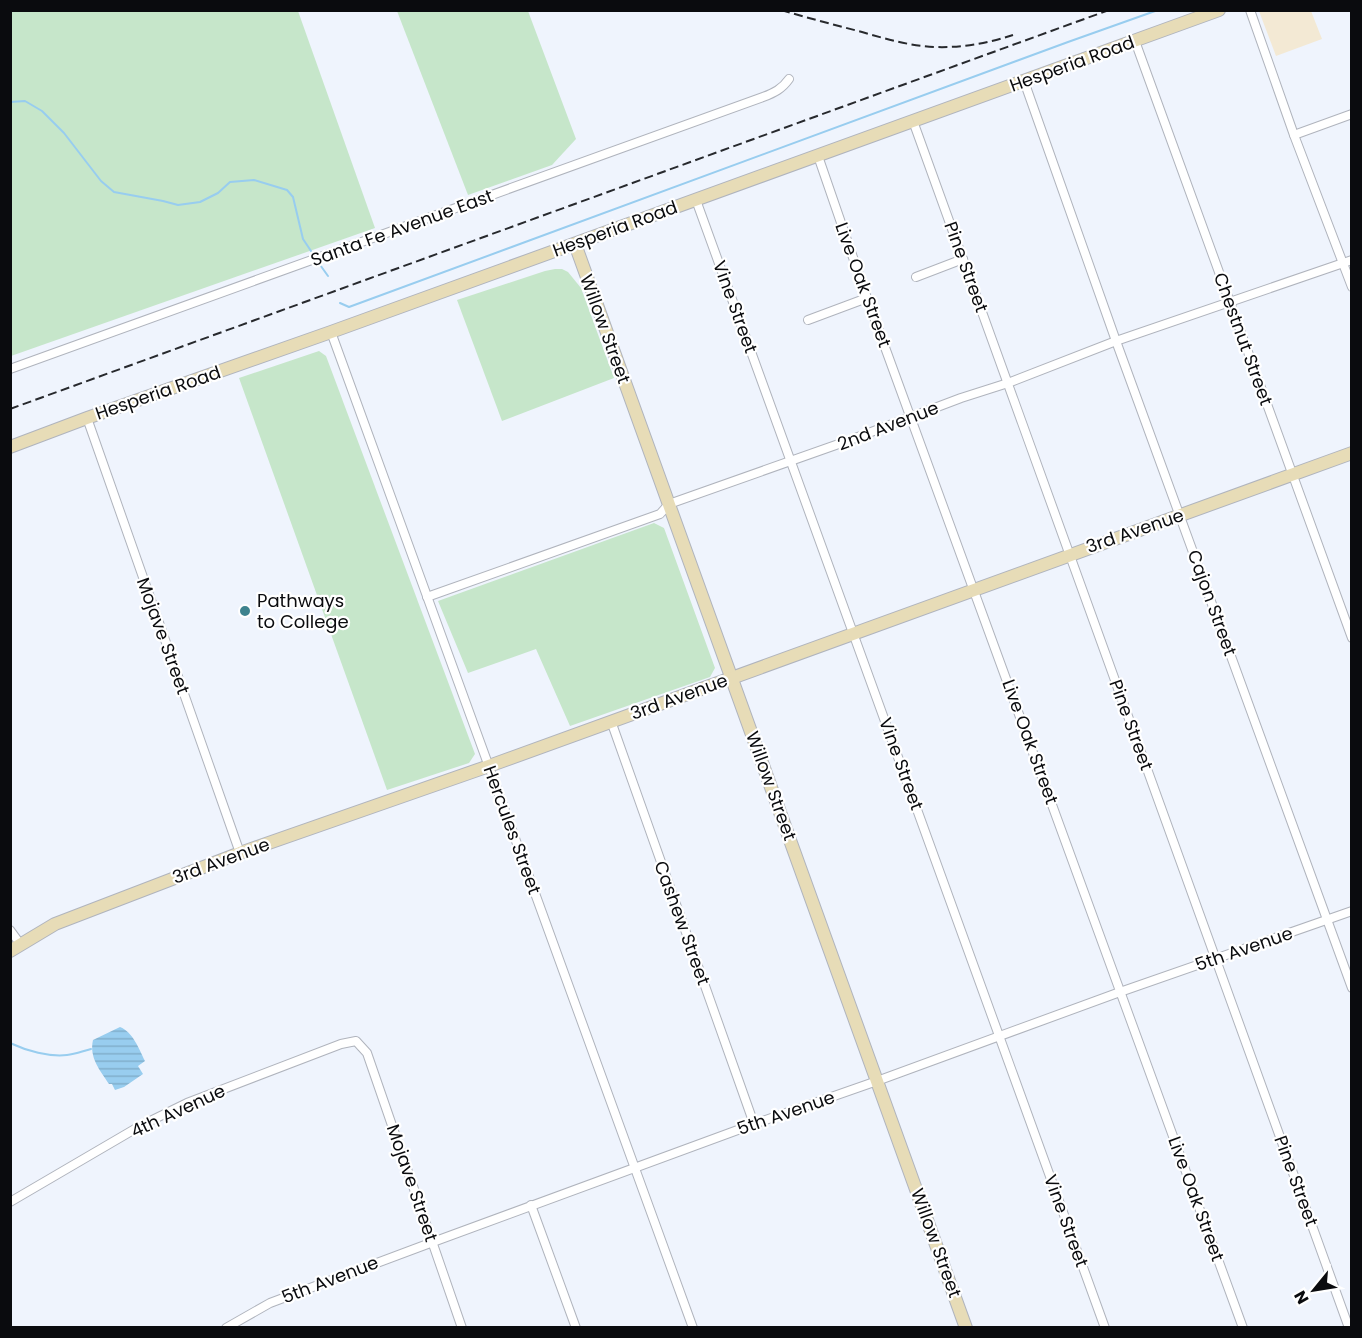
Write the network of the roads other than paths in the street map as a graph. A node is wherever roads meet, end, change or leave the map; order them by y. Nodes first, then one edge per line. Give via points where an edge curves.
1 (1219, 10) edge
2 (1250, 10) edge
3 (1135, 41) junction
4 (789, 79) dead end
5 (1024, 81) junction
6 (1352, 114) edge
7 (914, 121) junction
8 (1294, 135) junction
9 (818, 156) junction
10 (696, 200) junction
11 (575, 244) junction
12 (963, 259) junction
13 (1347, 261) edge
14 (916, 277) dead end
15 (1352, 287) edge
16 (867, 298) junction
17 (1229, 302) junction
18 (808, 320) dead end
19 (331, 332) junction
20 (1116, 341) junction
21 (10, 369) edge
22 (1008, 383) junction
23 (911, 417) junction
24 (87, 418) junction
25 (10, 447) edge
26 (1352, 453) edge
27 (791, 461) junction
28 (1293, 474) junction
29 (669, 504) junction
30 (1180, 516) junction
31 (1069, 555) junction
32 (975, 590) junction
33 (427, 597) junction
34 (854, 633) junction
35 (1352, 638) edge
36 (732, 678) junction
37 (611, 722) junction
38 (489, 766) junction
39 (240, 853) junction
40 (1352, 911) edge
41 (1327, 920) junction
42 (10, 930) edge
43 (16, 948) edge
44 (1216, 959) junction
45 (1352, 988) edge
46 (1120, 992) junction
47 (1000, 1036) junction
48 (356, 1041) joint
49 (877, 1081) junction
50 (754, 1124) junction
51 (636, 1168) junction
52 (10, 1202) edge
53 (531, 1205) junction
54 (433, 1242) junction
55 (226, 1328) edge
56 (462, 1328) edge
57 (576, 1328) edge
58 (693, 1328) edge
59 (966, 1328) edge
60 (1105, 1328) edge
61 (1243, 1328) edge
62 (1349, 1328) edge

1 - 3 street, Hesperia Road
2 - 8 street
3 - 5 street, Hesperia Road
3 - 17 street, Chestnut Street
4 - 21 street, Santa Fe Avenue East via 783,87 763,97
5 - 7 street, Hesperia Road
5 - 20 street, Cajon Street
6 - 8 street
7 - 9 street, Hesperia Road
7 - 12 street, Pine Street
8 - 13 street
9 - 10 street, Hesperia Road
9 - 16 street, Live Oak Street
10 - 11 street, Hesperia Road
10 - 27 street, Vine Street
11 - 19 street, Hesperia Road
11 - 29 street, Willow Street
12 - 14 street
12 - 22 street, Pine Street
13 - 15 street
13 - 17 street, 2nd Avenue
16 - 18 street
16 - 23 street, Live Oak Street
17 - 20 street, 2nd Avenue
17 - 28 street, Chestnut Street
19 - 24 street, Hesperia Road
19 - 33 street, Hercules Street
20 - 22 street, 2nd Avenue
20 - 30 street, Cajon Street
22 - 23 street, 2nd Avenue
22 - 31 street, Pine Street
23 - 27 street, 2nd Avenue
23 - 32 street, Live Oak Street
24 - 25 street, Hesperia Road
24 - 39 street, Mojave Street
26 - 28 street, 3rd Avenue
27 - 29 street, 2nd Avenue
27 - 34 street, Vine Street
28 - 30 street, 3rd Avenue
28 - 35 street, Chestnut Street
29 - 33 street, 2nd Avenue via 660,514
29 - 36 street, Willow Street
30 - 31 street, 3rd Avenue
30 - 41 street, Cajon Street
31 - 32 street, 3rd Avenue
31 - 44 street, Pine Street
32 - 34 street, 3rd Avenue
32 - 46 street, Live Oak Street
33 - 38 street, Hercules Street
34 - 36 street, 3rd Avenue
34 - 47 street, Vine Street
36 - 37 street, 3rd Avenue
36 - 49 street, Willow Street
37 - 38 street, 3rd Avenue
37 - 50 street, Cashew Street
38 - 39 street, 3rd Avenue
38 - 51 street, Hercules Street
39 - 43 street, 3rd Avenue via 56,924
40 - 41 street, 5th Avenue
41 - 44 street, 5th Avenue
41 - 45 street, Cajon Street
42 - 43 street
44 - 46 street, 5th Avenue
44 - 62 street, Pine Street
46 - 47 street, 5th Avenue
46 - 61 street, Live Oak Street
47 - 49 street, 5th Avenue
47 - 60 street, Vine Street
48 - 52 street, 4th Avenue via 187,1103
48 - 54 street, Mojave Street via 367,1053
49 - 50 street, 5th Avenue
49 - 59 street, Willow Street
50 - 51 street, 5th Avenue
51 - 53 street, 5th Avenue
51 - 58 street, Hercules Street
53 - 54 street, 5th Avenue
53 - 57 street
54 - 55 street, 5th Avenue via 270,1303
54 - 56 street, Mojave Street

